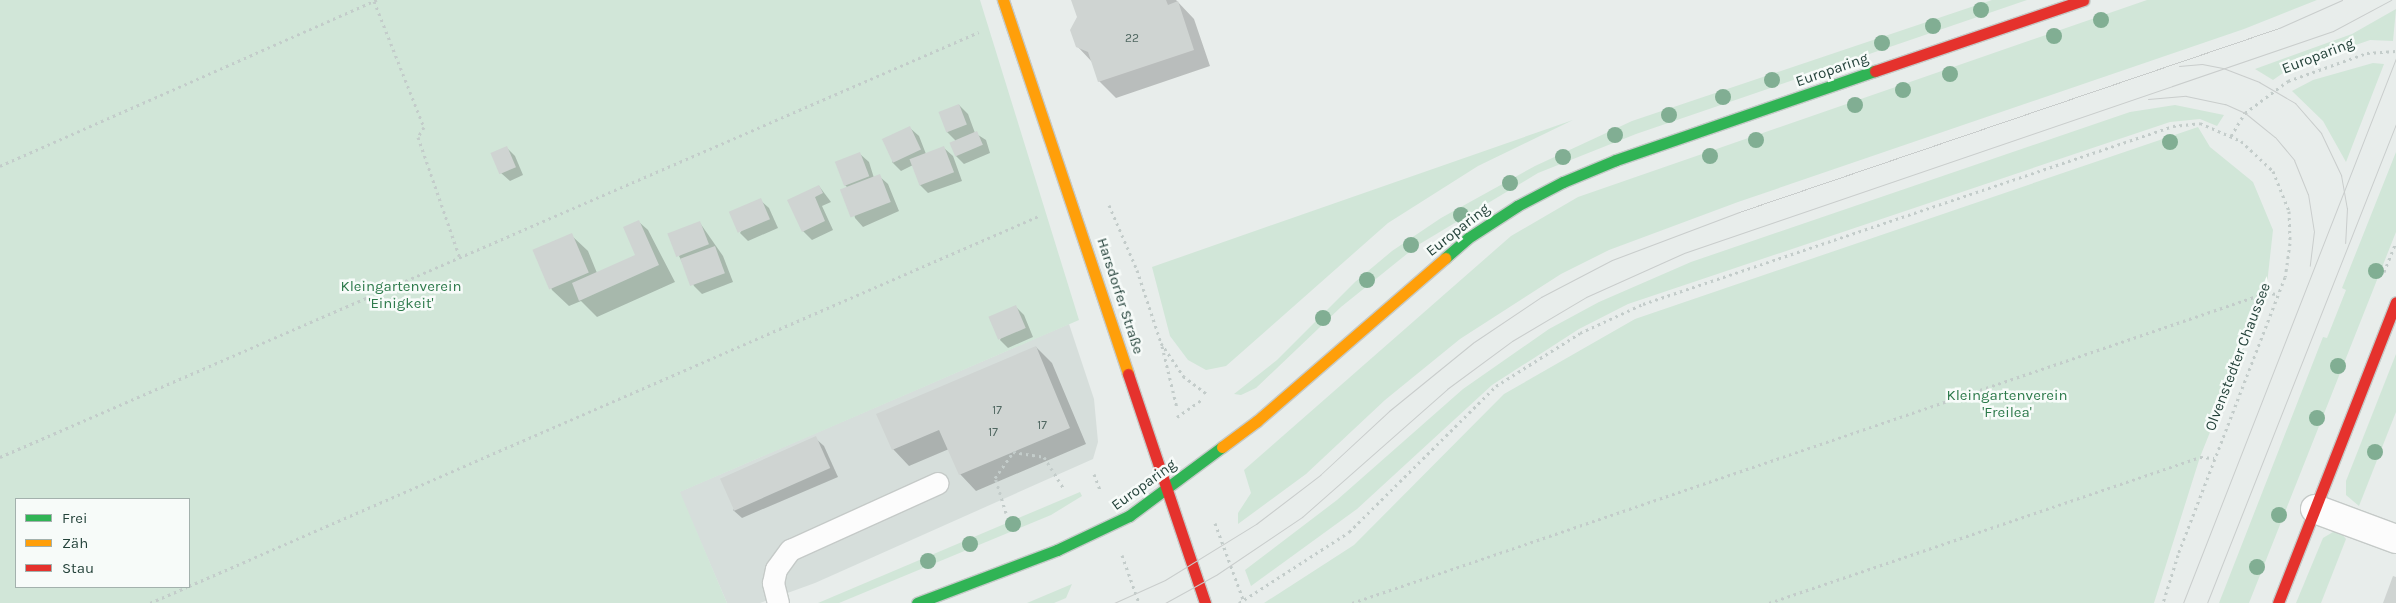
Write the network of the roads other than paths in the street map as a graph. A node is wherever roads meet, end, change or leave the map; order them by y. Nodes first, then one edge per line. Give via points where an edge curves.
1 (1004, 0) edge
2 (2083, 0) edge
3 (2396, 302) edge
4 (938, 483) dead end
5 (1168, 488) junction
6 (2315, 508) junction
7 (2396, 539) edge
8 (778, 603) edge
9 (917, 603) edge
10 (1205, 603) edge
11 (2278, 603) edge

1 - 5 main road, Harsdorfer Straße
2 - 5 main road, Europaring via 1616,160 1537,195 1468,238 1299,387
3 - 6 main road
4 - 8 lane via 790,550 776,569 772,583
5 - 9 main road, Europaring via 1112,526
5 - 10 main road, Harsdorfer Straße
6 - 7 street
6 - 11 main road

